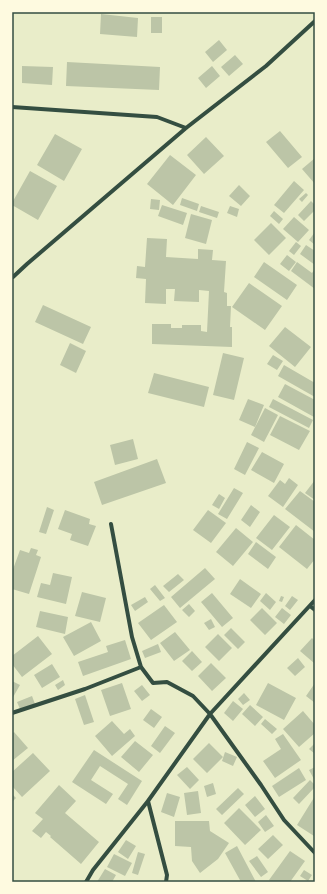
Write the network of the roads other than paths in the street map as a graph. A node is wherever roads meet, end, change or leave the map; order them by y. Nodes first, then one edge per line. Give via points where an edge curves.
1 (315, 21) edge
2 (12, 107) edge
3 (186, 128) junction
4 (13, 277) dead end
5 (111, 524) dead end
6 (315, 600) edge
7 (310, 606) junction
8 (315, 610) edge
9 (141, 667) junction
10 (12, 713) edge
11 (210, 714) junction
12 (148, 801) junction
13 (315, 853) edge
14 (86, 882) edge
15 (166, 882) edge

1 - 3 street via 266,66
2 - 3 street via 157,117
3 - 4 street
5 - 9 street via 132,637
6 - 7 street
7 - 8 street
7 - 11 street
9 - 10 street
9 - 11 street via 153,683 167,682 193,696
11 - 12 street
11 - 13 street via 284,820
12 - 14 street
12 - 15 street via 167,875

